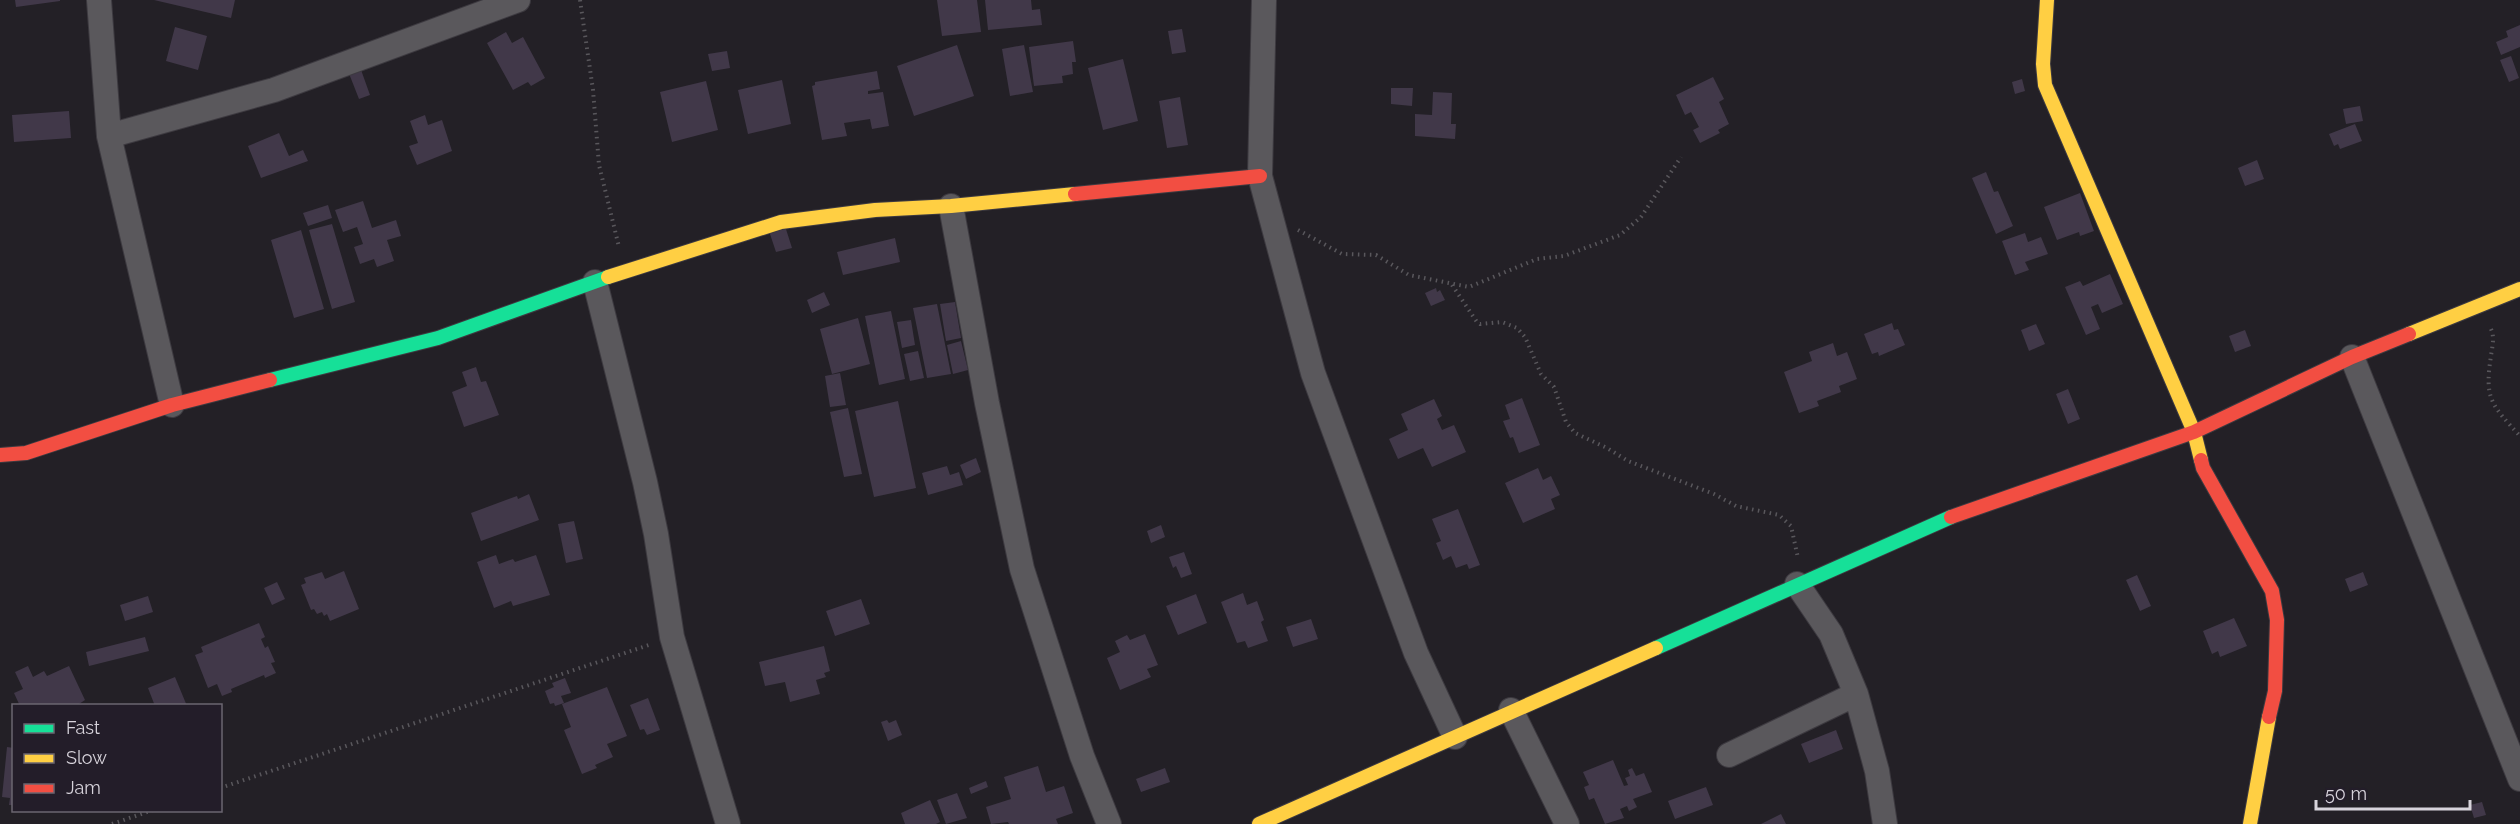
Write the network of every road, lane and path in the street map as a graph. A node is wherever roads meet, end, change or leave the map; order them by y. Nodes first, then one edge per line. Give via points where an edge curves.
1 (99, 0) edge
2 (518, 0) edge
3 (580, 0) edge
4 (1263, 0) edge
5 (2047, 0) edge
6 (110, 136) junction
7 (1682, 157) dead end
8 (1260, 176) junction
9 (951, 206) junction
10 (1295, 227) dead end
11 (625, 271) junction
12 (595, 282) junction
13 (1452, 285) junction
14 (2520, 289) edge
15 (2470, 310) junction
16 (2352, 357) junction
17 (172, 405) junction
18 (2194, 432) junction
19 (2520, 436) edge
20 (0, 455) edge
21 (1799, 583) junction
22 (672, 637) junction
23 (1856, 694) junction
24 (1511, 710) junction
25 (1455, 737) junction
26 (1729, 755) dead end
27 (2520, 779) edge
28 (222, 787) edge
29 (147, 812) edge
30 (112, 824) edge
31 (728, 824) edge
32 (1109, 824) edge
33 (1259, 824) edge
34 (1567, 824) edge
35 (1884, 824) edge
36 (2250, 824) edge

1 - 6 street
2 - 6 street via 274,90
3 - 11 path via 599,165
4 - 8 street
5 - 18 street via 2042,65 2045,84
6 - 17 street
7 - 13 path via 1641,217 1620,235 1564,256 1537,259 1469,287
8 - 9 street
8 - 25 street via 1313,373 1416,653
9 - 11 street via 875,210 781,222
9 - 32 street via 1022,569 1082,756
10 - 13 path via 1342,254 1376,255 1404,274
11 - 12 street
12 - 17 street via 438,338
12 - 22 street via 645,482
13 - 21 path via 1477,322 1509,323 1525,337 1575,433 1628,461 1736,506 1779,514 1787,520 1793,533
14 - 15 street
15 - 16 street
15 - 19 path via 2493,332 2487,382 2492,402
16 - 18 street
16 - 27 street
17 - 20 street via 26,453
18 - 21 street via 1955,515
18 - 36 street via 2203,468 2272,591 2277,620 2275,690
21 - 23 street via 1831,634
21 - 24 street
22 - 28 path
22 - 31 street
23 - 26 street
23 - 35 street via 1877,771
24 - 25 street
24 - 34 street
25 - 33 street
29 - 30 path

